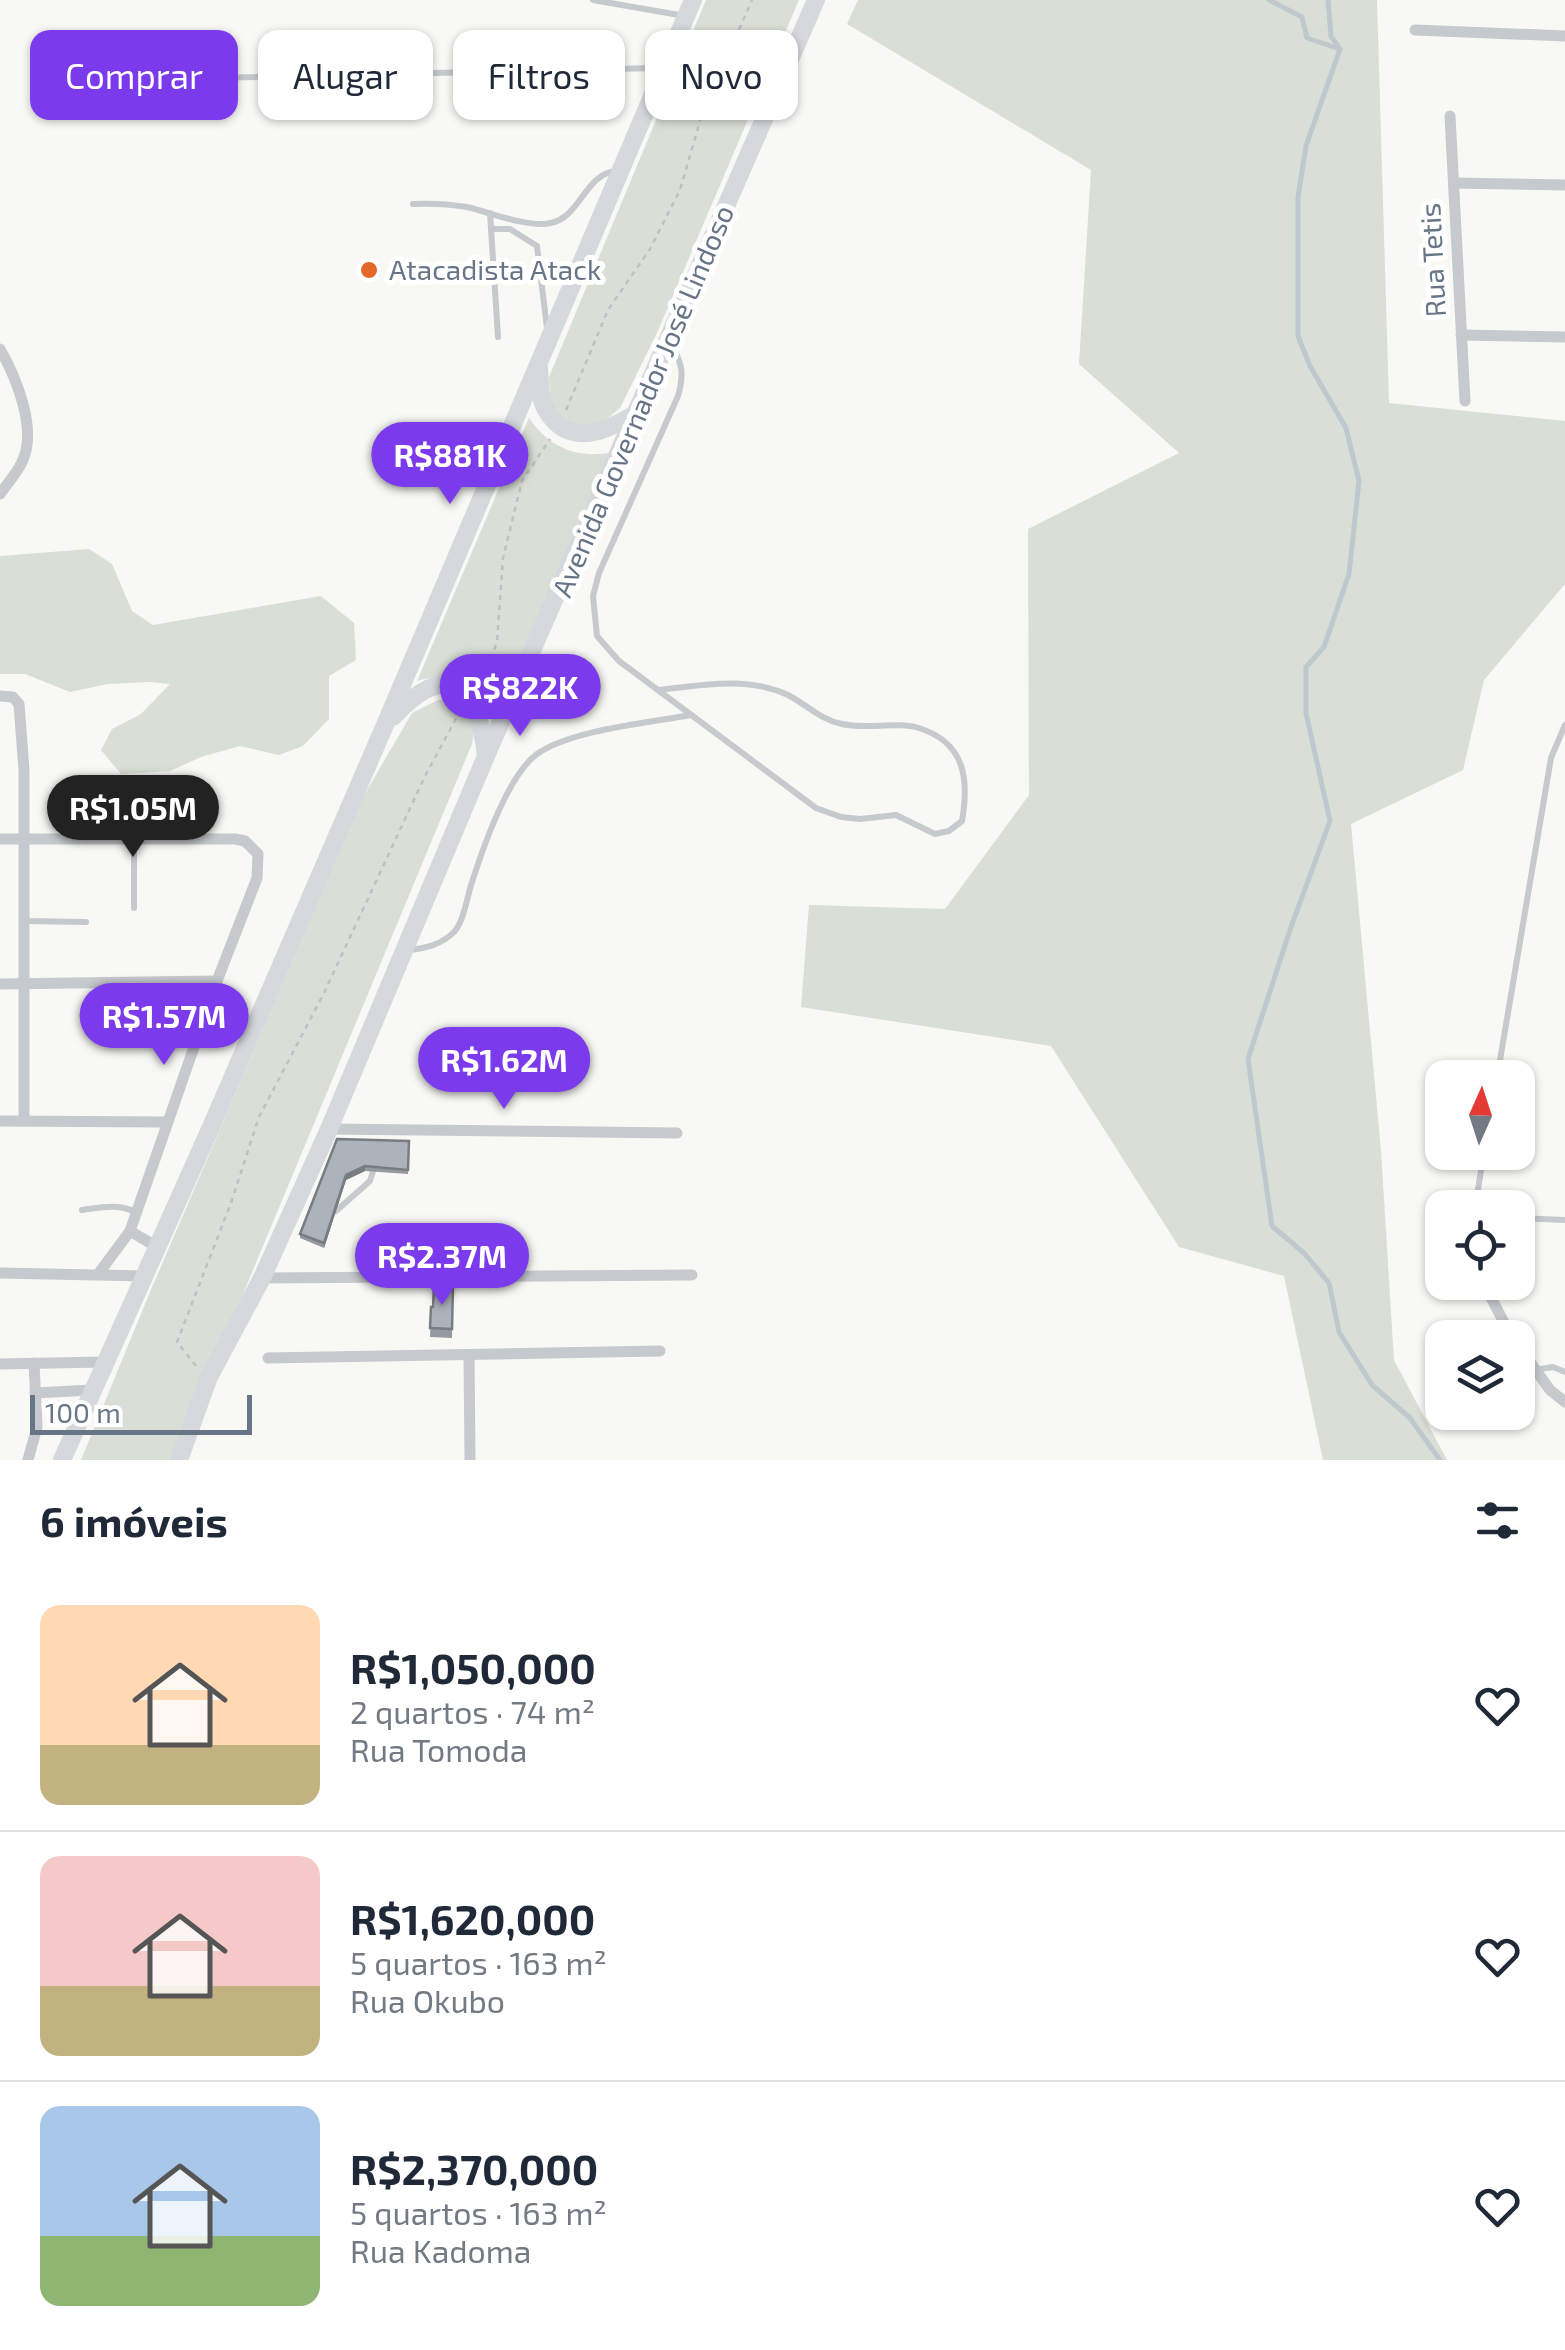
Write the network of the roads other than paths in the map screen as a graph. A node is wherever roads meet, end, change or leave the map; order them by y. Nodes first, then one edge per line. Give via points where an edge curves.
1 (593, 0) edge
2 (816, 0) edge
3 (690, 8) edge
4 (1415, 30) dead end
5 (1565, 36) edge
6 (645, 68) edge
7 (238, 77) edge
8 (645, 114) edge
9 (1450, 116) dead end
10 (622, 170) junction
11 (1454, 183) junction
12 (1565, 186) edge
13 (413, 204) dead end
14 (490, 213) junction
15 (491, 229) junction
16 (1462, 335) junction
17 (1565, 337) edge
18 (498, 338) dead end
19 (550, 340) junction
20 (669, 342) junction
21 (0, 349) edge
22 (538, 367) junction
23 (1464, 401) dead end
24 (639, 411) junction
25 (0, 494) edge
26 (659, 690) junction
27 (4, 696) edge
28 (691, 714) junction
29 (385, 726) junction
30 (1565, 726) edge
31 (486, 756) junction
32 (0, 839) edge
33 (24, 839) junction
34 (134, 839) junction
35 (134, 908) dead end
36 (26, 921) junction
37 (86, 922) dead end
38 (404, 952) junction
39 (217, 982) junction
40 (0, 984) edge
41 (26, 984) junction
42 (1500, 1060) edge
43 (0, 1121) edge
44 (24, 1121) junction
45 (167, 1122) junction
46 (329, 1129) junction
47 (677, 1134) dead end
48 (373, 1172) edge
49 (82, 1210) dead end
50 (336, 1211) edge
51 (138, 1213) junction
52 (1535, 1219) edge
53 (1565, 1220) edge
54 (130, 1231) junction
55 (157, 1247) junction
56 (0, 1273) edge
57 (99, 1274) junction
58 (692, 1275) dead end
59 (145, 1276) junction
60 (262, 1278) junction
61 (660, 1351) dead end
62 (470, 1354) junction
63 (268, 1358) dead end
64 (104, 1362) junction
65 (34, 1363) junction
66 (0, 1364) edge
67 (1535, 1370) joint
68 (1565, 1372) edge
69 (91, 1390) junction
70 (35, 1393) junction
71 (1565, 1402) edge
72 (28, 1460) edge
73 (62, 1460) edge
74 (179, 1460) edge
75 (470, 1460) edge

1 - 3 lane
2 - 20 main road, Avenida Governador José Lindoso
4 - 5 street
6 - 7 lane
8 - 10 main road
9 - 11 street, Rua Tetis
10 - 14 lane via 600,175 551,223
10 - 19 main road
11 - 12 street
11 - 16 street, Rua Tetis
13 - 14 lane
14 - 15 lane
15 - 18 lane
15 - 19 lane via 510,230 536,246
16 - 17 street
16 - 23 street, Rua Tetis
19 - 22 main road
20 - 24 main road, Avenida Governador José Lindoso
20 - 26 lane via 681,360 678,396 593,596 597,636 619,662
21 - 25 street via 21,402 27,441 24,460
22 - 24 main road via 544,408 573,432 596,434
22 - 29 main road
24 - 31 main road, Avenida Governador José Lindoso
26 - 28 lane
26 - 28 lane via 726,682 786,694 840,724 917,727 960,758 968,788 962,821 935,834 896,815 860,819 816,808
27 - 33 street via 17,700 20,711
28 - 38 lane via 573,738 532,758 480,858 458,929 429,948
29 - 31 main road via 426,688 461,690 474,702
29 - 55 main road
30 - 42 lane via 1551,758
31 - 38 main road, Avenida Governador José Lindoso
32 - 33 street
33 - 34 street
33 - 36 street
34 - 35 lane
34 - 39 street via 245,841 258,854 257,878
36 - 37 lane
36 - 41 street
38 - 46 main road, Avenida Governador José Lindoso
39 - 41 street
39 - 45 street
40 - 41 street
41 - 44 street
43 - 44 street
44 - 45 street
45 - 51 street
46 - 47 street via 375,1138
46 - 60 main road, Avenida Governador José Lindoso
48 - 50 lane
49 - 51 lane via 125,1206
51 - 54 street
52 - 53 lane
54 - 55 street
54 - 57 street
55 - 59 main road
56 - 57 street
57 - 59 street
58 - 60 street
59 - 64 main road
60 - 74 main road, Avenida Governador José Lindoso via 209,1377
61 - 62 street
62 - 63 street
62 - 75 street
64 - 65 street
64 - 69 main road
65 - 66 street
65 - 70 street
67 - 68 lane
67 - 71 street
69 - 70 street
69 - 73 main road
70 - 72 street

